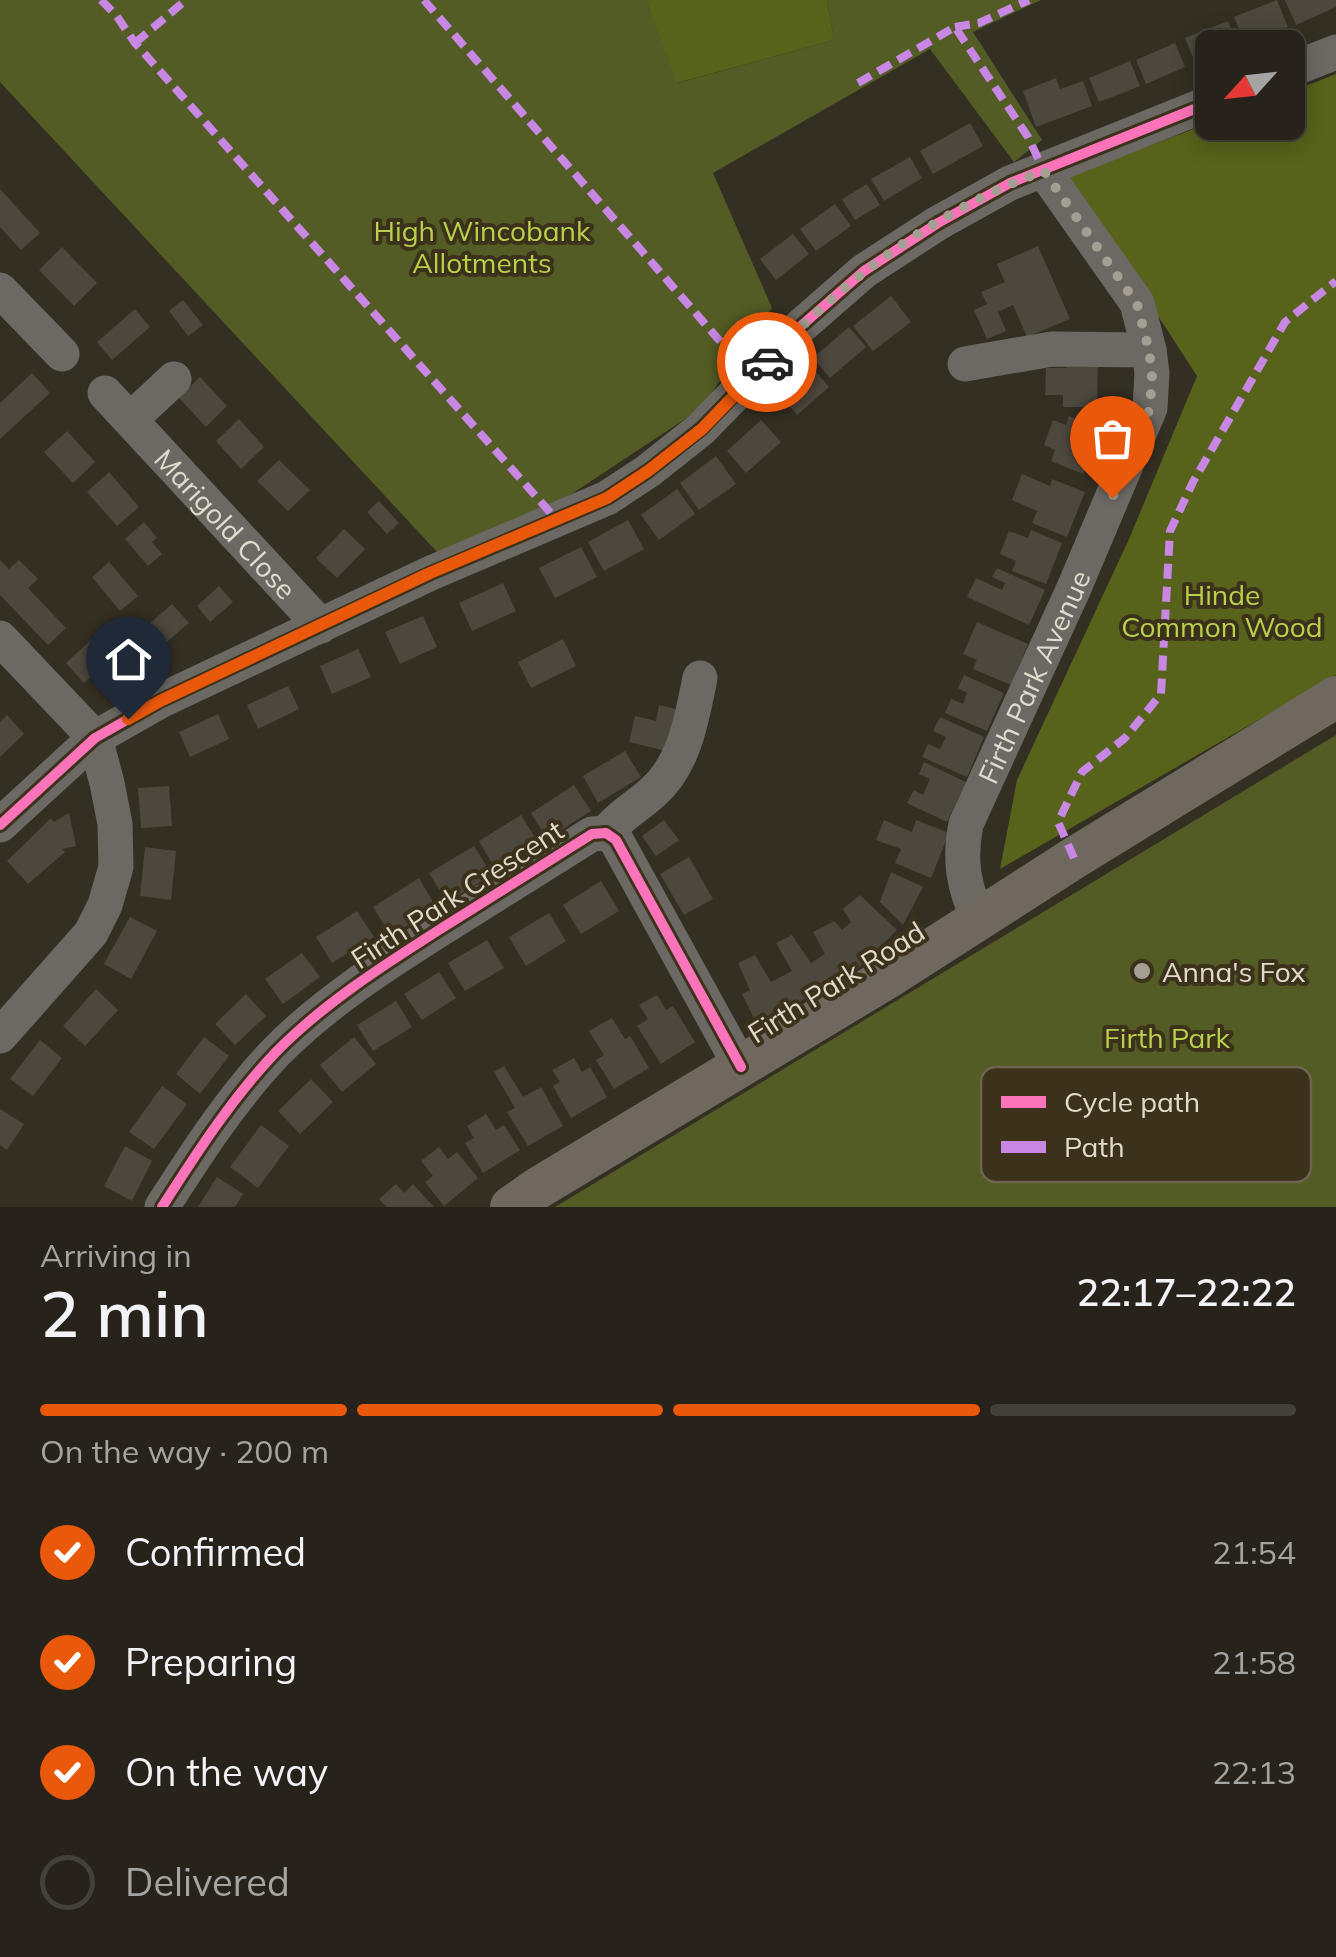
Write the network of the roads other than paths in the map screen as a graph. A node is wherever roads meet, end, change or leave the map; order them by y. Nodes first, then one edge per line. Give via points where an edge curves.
1 (1336, 52) edge
2 (1305, 64) edge
3 (1195, 109) edge
4 (1044, 171) junction
5 (1, 294) edge
6 (1149, 350) junction
7 (62, 354) dead end
8 (965, 364) dead end
9 (174, 379) dead end
10 (105, 393) dead end
11 (130, 419) junction
12 (321, 626) junction
13 (0, 638) edge
14 (700, 678) dead end
15 (1336, 696) edge
16 (95, 738) junction
17 (0, 825) edge
18 (606, 833) junction
19 (979, 919) junction
20 (0, 1036) edge
21 (741, 1067) junction
22 (162, 1207) edge
23 (510, 1207) edge

1 - 2 street
3 - 4 street
4 - 6 street, Firth Park Avenue via 1137,304
4 - 12 street via 952,215 864,272 800,326 702,429 607,498
5 - 7 street
6 - 8 street via 1052,349
6 - 19 street, Firth Park Avenue via 1150,408 966,824 962,868
9 - 11 street
10 - 11 street, Marigold Close
11 - 12 street, Marigold Close
12 - 16 street
13 - 16 street
14 - 18 street, Firth Park Crescent via 672,769
15 - 19 main road, Firth Park Road
16 - 17 street
16 - 20 street via 115,824 116,867 105,905 91,933
18 - 21 street, Firth Park Crescent via 616,840
18 - 22 street, Firth Park Crescent via 592,834 391,960 321,1012 256,1076
19 - 21 main road, Firth Park Road
21 - 23 main road, Firth Park Road

